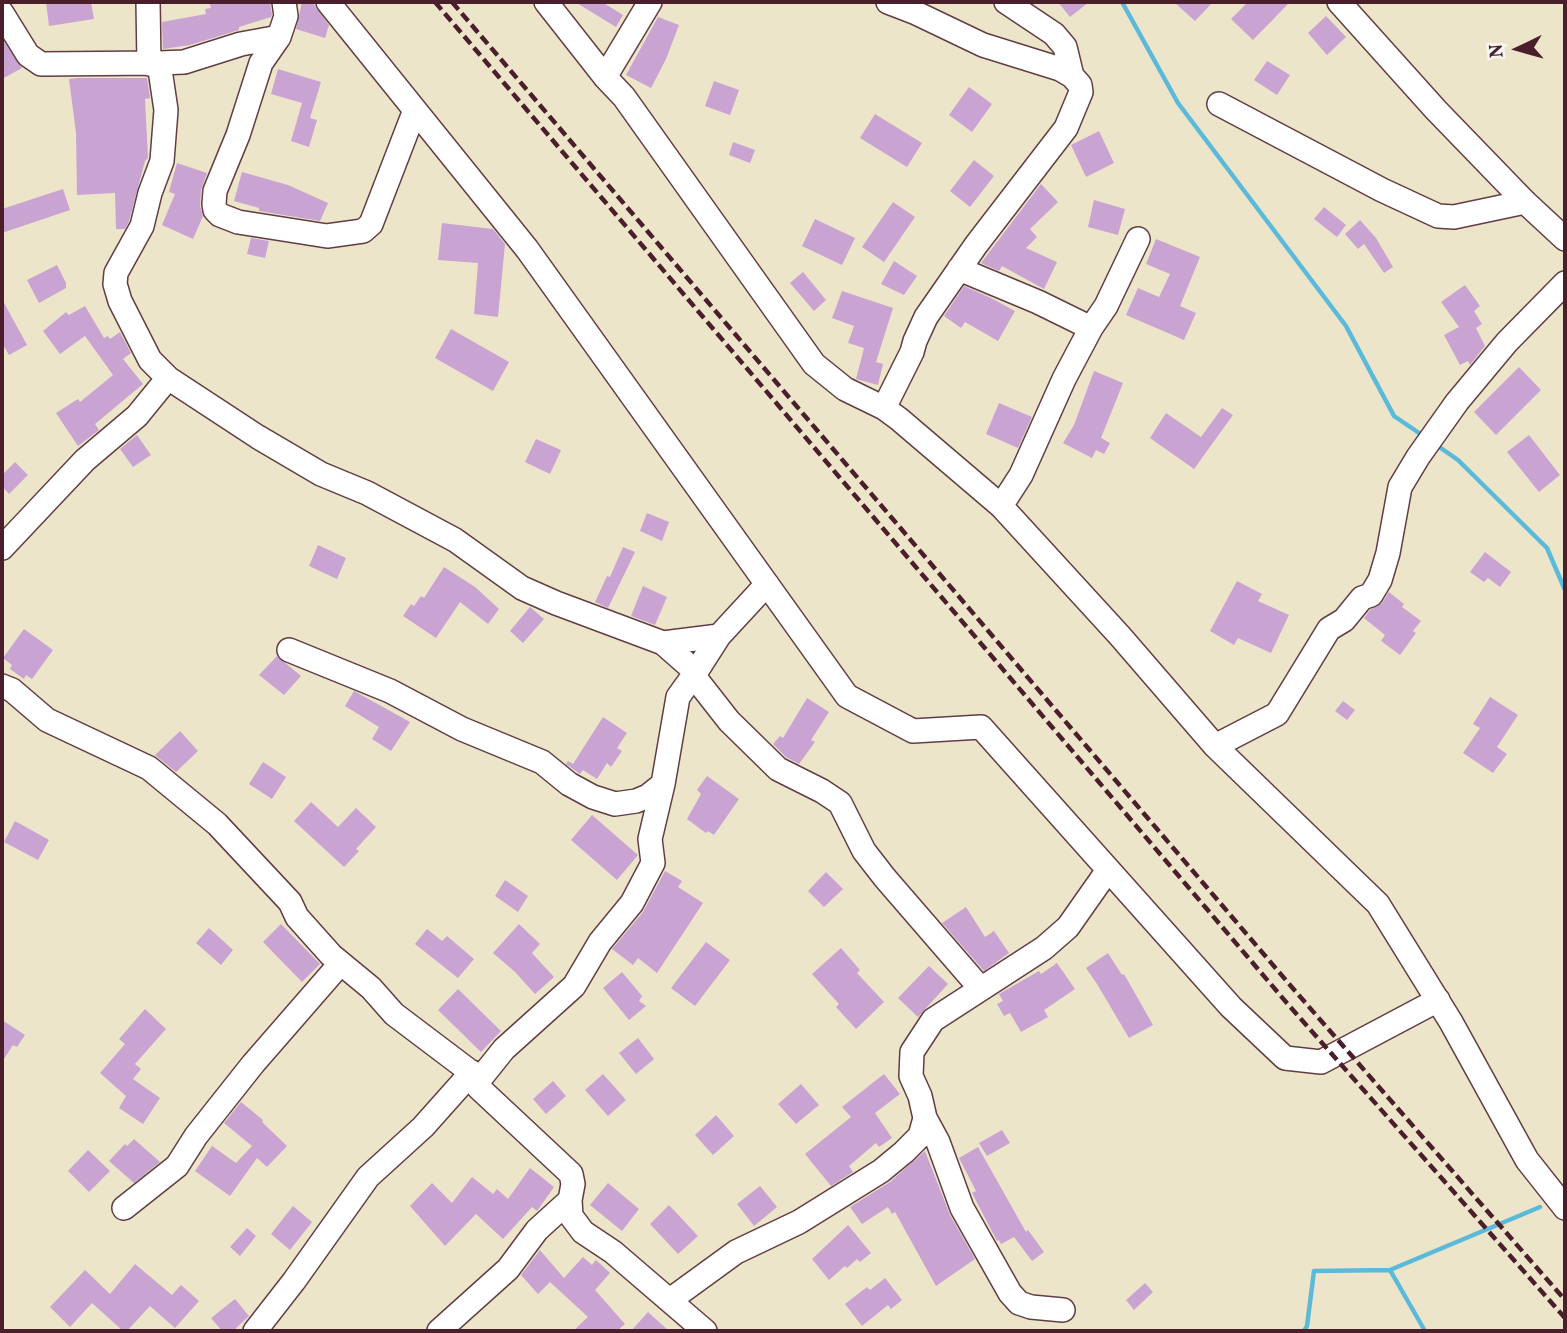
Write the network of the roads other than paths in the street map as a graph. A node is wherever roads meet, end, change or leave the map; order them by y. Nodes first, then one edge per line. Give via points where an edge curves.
1 (148, 2) edge
2 (284, 2) edge
3 (328, 2) edge
4 (546, 2) edge
5 (650, 2) edge
6 (888, 2) edge
7 (1006, 2) edge
8 (1339, 2) edge
9 (2, 13) edge
10 (279, 37) junction
11 (154, 63) junction
12 (1072, 76) junction
13 (605, 77) junction
14 (1219, 103) dead end
15 (415, 110) junction
16 (1525, 202) junction
17 (1138, 239) dead end
18 (1565, 239) edge
19 (959, 269) junction
20 (1565, 284) edge
21 (1091, 328) junction
22 (168, 378) junction
23 (884, 408) junction
24 (1001, 506) junction
25 (2, 548) edge
26 (767, 584) junction
27 (719, 636) junction
28 (663, 643) junction
29 (289, 650) dead end
30 (694, 673) junction
31 (2, 686) edge
32 (1215, 747) junction
33 (663, 784) junction
34 (1108, 870) junction
35 (340, 964) junction
36 (981, 989) junction
37 (1438, 1000) junction
38 (476, 1076) junction
39 (925, 1118) junction
40 (570, 1200) junction
41 (124, 1208) dead end
42 (1565, 1208) edge
43 (670, 1300) junction
44 (1063, 1310) dead end
45 (255, 1331) edge
46 (439, 1331) edge
47 (705, 1331) edge

1 - 11 street
2 - 10 street via 286,16
3 - 15 street
4 - 13 street
5 - 13 street
6 - 12 street via 983,45
7 - 12 street via 1054,34 1065,47
8 - 16 street
9 - 11 street via 28,55 41,64
10 - 11 street via 184,62
10 - 15 street via 261,63 215,191 215,210 220,215 327,236 363,231 371,224
11 - 22 street via 166,110 162,160 142,226 116,273 115,284 150,360
12 - 19 street via 1081,92 1066,128
13 - 23 street via 624,97 814,364 845,389
14 - 16 street via 1438,216 1454,217
15 - 26 street via 527,249
16 - 18 street
17 - 21 street
19 - 21 street
19 - 23 street via 926,317
20 - 32 street via 1507,342 1418,457 1400,487 1388,553 1371,595 1329,629 1276,714
21 - 24 street via 1025,468
22 - 25 street via 137,416 85,460
22 - 28 street via 321,474 455,540 522,588
23 - 24 street
24 - 32 street
26 - 27 street
26 - 34 street via 847,696 913,731 981,727
27 - 28 street
27 - 30 street
28 - 30 street
29 - 33 street via 542,762 593,797 615,804 636,801
30 - 33 street via 678,697
30 - 36 street via 729,721 778,769 840,803 864,850 885,878
31 - 35 street via 47,720 149,768 217,824
32 - 37 street via 1378,904
33 - 38 street via 650,839 653,863 632,903 600,942 574,986
34 - 36 street via 1068,927
34 - 37 street via 1231,1007 1285,1058 1321,1062
35 - 38 street via 394,1014
35 - 41 street via 245,1075 177,1166
36 - 39 street via 933,1020 912,1052 911,1076
37 - 42 street via 1527,1160
38 - 40 street via 483,1093 571,1174
38 - 45 street via 369,1177
39 - 43 street via 920,1136 881,1171 799,1222 736,1252
39 - 44 street via 962,1209 1010,1293 1031,1307
40 - 43 street via 571,1216 583,1231
40 - 46 street via 537,1230 508,1269
43 - 47 street

